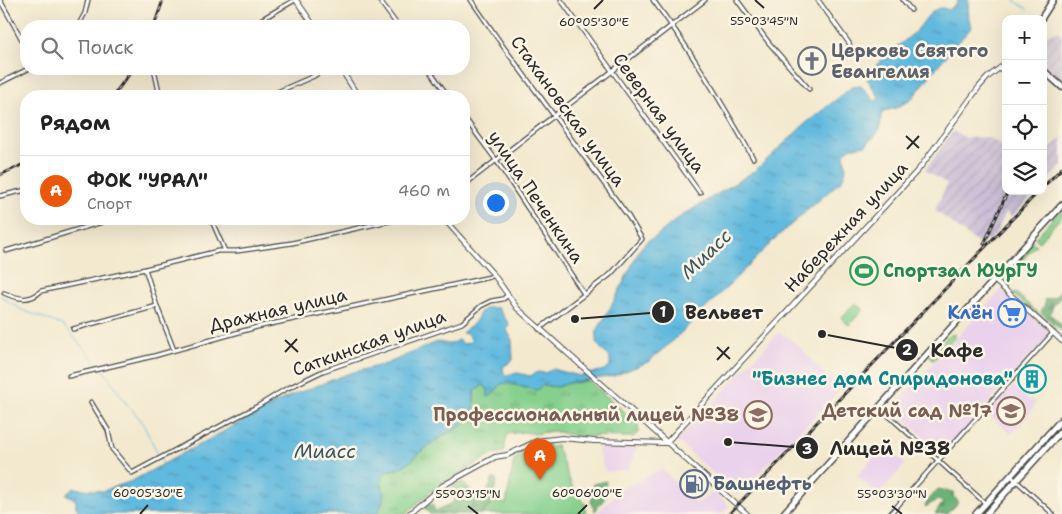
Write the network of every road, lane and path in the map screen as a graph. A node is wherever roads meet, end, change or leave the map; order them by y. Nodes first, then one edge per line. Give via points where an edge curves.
1 (0, 0) edge
2 (88, 0) edge
3 (296, 0) edge
4 (379, 0) edge
5 (472, 0) edge
6 (561, 0) edge
7 (653, 0) edge
8 (704, 0) edge
9 (737, 0) edge
10 (818, 0) edge
11 (902, 0) edge
12 (1053, 0) edge
13 (911, 10) dead end
14 (1044, 15) edge
15 (81, 20) edge
16 (261, 20) edge
17 (310, 20) edge
18 (394, 20) edge
19 (672, 24) junction
20 (20, 36) edge
21 (852, 52) dead end
22 (1002, 67) edge
23 (611, 71) junction
24 (20, 73) edge
25 (1047, 74) edge
26 (155, 75) edge
27 (315, 75) edge
28 (345, 75) edge
29 (432, 75) edge
30 (0, 83) edge
31 (1062, 87) edge
32 (809, 89) dead end
33 (159, 90) edge
34 (282, 90) edge
35 (354, 90) edge
36 (444, 90) edge
37 (554, 115) junction
38 (470, 125) edge
39 (754, 158) dead end
40 (496, 160) junction
41 (470, 180) edge
42 (20, 191) edge
43 (700, 193) dead end
44 (0, 196) edge
45 (1062, 205) edge
46 (92, 225) edge
47 (213, 225) edge
48 (372, 225) edge
49 (449, 225) edge
50 (6, 251) dead end
51 (224, 251) junction
52 (145, 269) junction
53 (494, 275) junction
54 (994, 280) junction
55 (4, 294) dead end
56 (584, 294) junction
57 (508, 295) junction
58 (157, 306) junction
59 (74, 329) dead end
60 (539, 329) junction
61 (1053, 333) junction
62 (1062, 342) edge
63 (174, 350) junction
64 (69, 376) dead end
65 (91, 402) dead end
66 (878, 407) junction
67 (1062, 419) edge
68 (1062, 430) edge
69 (666, 443) junction
70 (938, 461) junction
71 (1010, 476) junction
72 (1016, 481) junction
73 (986, 503) junction
74 (409, 514) edge
75 (747, 514) edge
76 (783, 514) edge
77 (890, 514) edge
78 (976, 514) edge
79 (986, 514) edge
80 (1053, 514) edge

1 - 20 street
2 - 15 street
3 - 16 street
3 - 17 street
4 - 18 street
5 - 37 street, Стахановская улица
6 - 23 street, Северная улица
7 - 19 street
8 - 19 street
9 - 32 street
10 - 21 street
11 - 13 street
12 - 14 main road
19 - 23 street
19 - 39 street
22 - 69 street, Набережная улица via 979,87 913,175
23 - 37 street
23 - 43 street, Северная улица
24 - 30 street
25 - 31 main road
26 - 33 street
27 - 34 street
28 - 35 street
29 - 36 street
37 - 40 street
37 - 56 street, Стахановская улица via 642,239 611,274
38 - 40 street, улица Печенкина
40 - 41 street
40 - 56 street, улица Печенкина
42 - 44 street
45 - 54 main road
46 - 50 street
47 - 51 street
48 - 51 street via 292,243
49 - 53 street
51 - 52 street
52 - 55 street via 41,291 22,300
52 - 58 street
53 - 57 street
53 - 63 street, Дражная улица via 257,327
54 - 61 street
54 - 66 main road
56 - 60 street
57 - 60 street
57 - 65 street, Саткинская улица via 481,306 462,323 315,375 132,473 112,449 108,430
58 - 59 street
58 - 63 street
60 - 69 street
61 - 62 street
61 - 70 street
63 - 64 street, Дражная улица
66 - 70 street
66 - 76 main road
67 - 71 main road
68 - 72 main road
69 - 74 street via 562,438 537,441 496,457 442,486
69 - 75 street
70 - 73 street
70 - 77 street
71 - 72 street
71 - 73 main road
72 - 79 main road
72 - 80 street
73 - 78 main road

